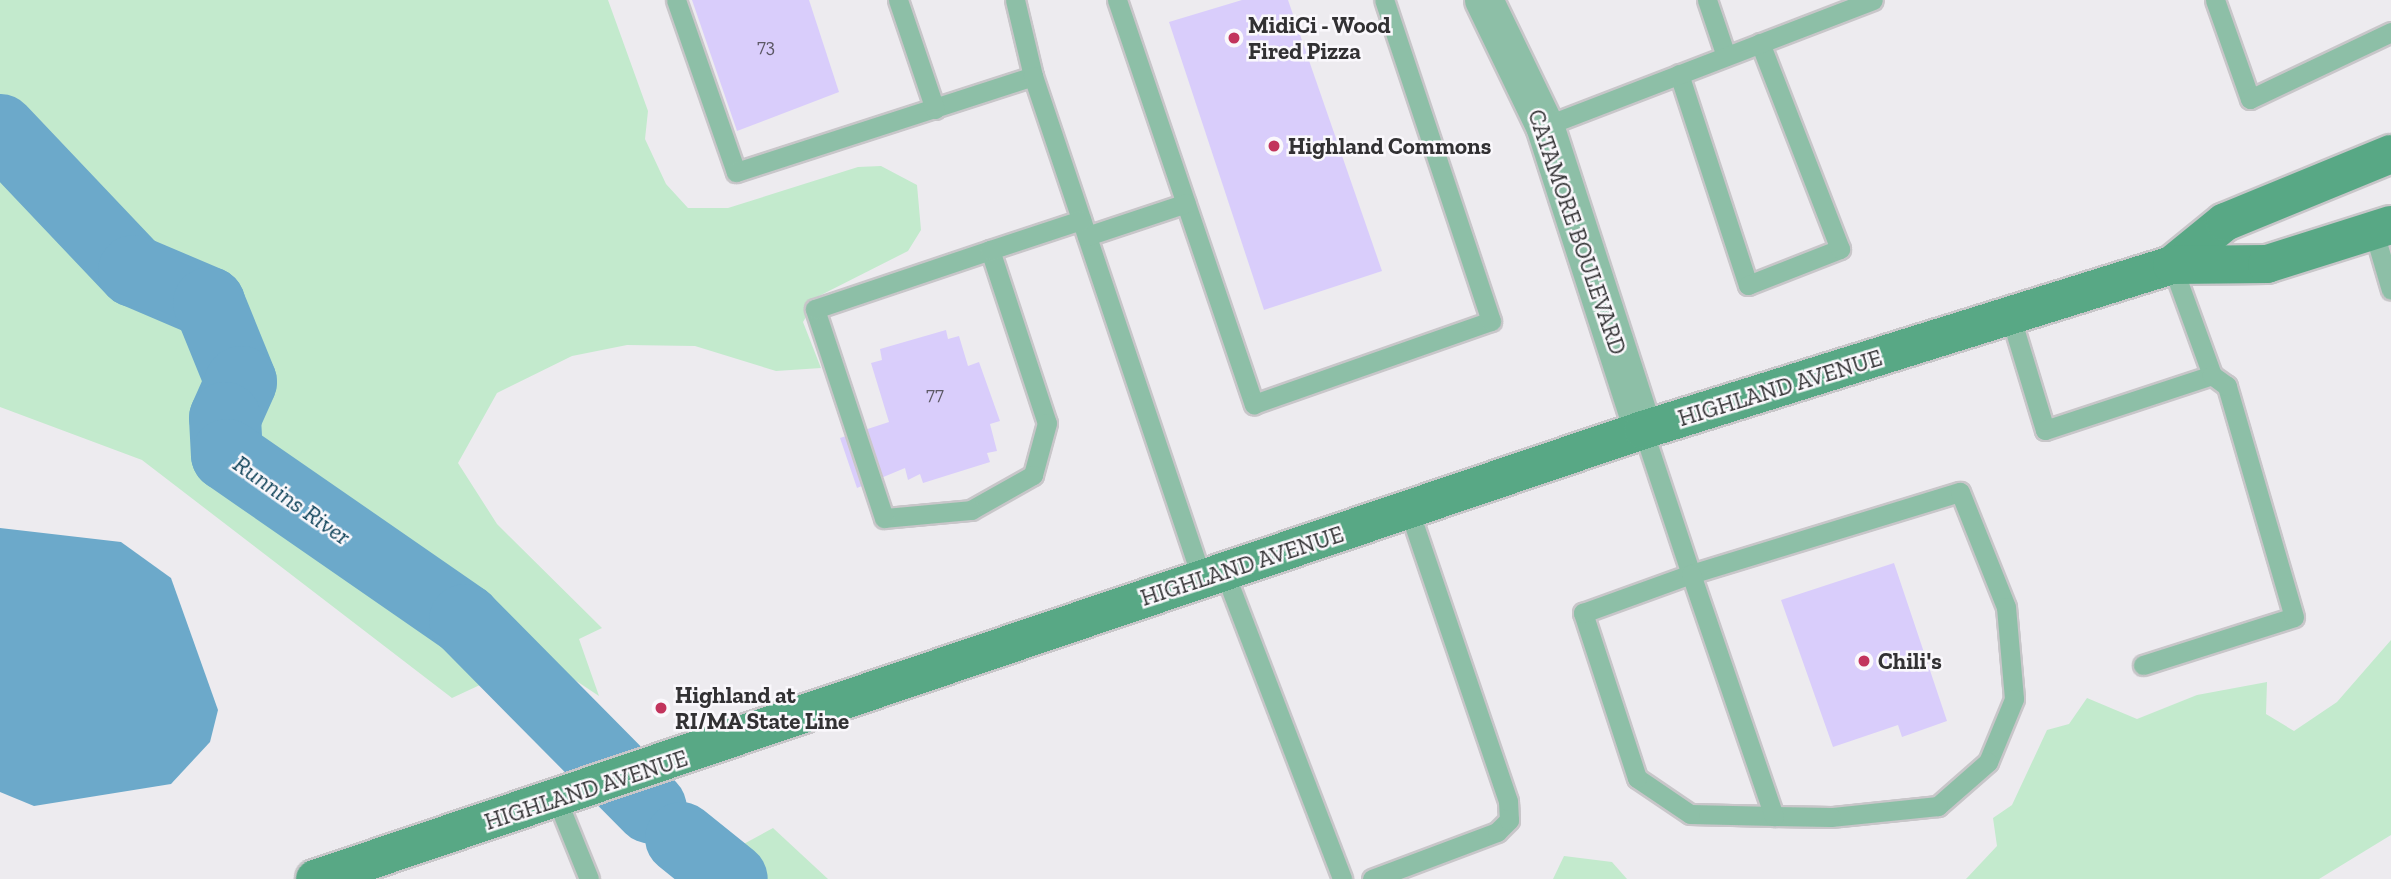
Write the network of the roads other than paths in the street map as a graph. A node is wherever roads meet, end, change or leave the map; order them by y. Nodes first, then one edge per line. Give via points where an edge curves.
1 (676, 0) edge
2 (898, 0) edge
3 (1015, 0) edge
4 (1117, 0) edge
5 (1384, 0) edge
6 (1483, 0) edge
7 (1707, 0) edge
8 (1873, 0) edge
9 (2215, 0) edge
10 (2391, 33) edge
11 (1760, 43) junction
12 (1726, 56) junction
13 (1679, 74) junction
14 (1033, 76) junction
15 (934, 109) junction
16 (1545, 126) junction
17 (2391, 154) edge
18 (1186, 203) junction
19 (1084, 228) junction
20 (2382, 228) edge
21 (990, 250) junction
22 (2172, 265) junction
23 (2390, 284) edge
24 (2011, 318) junction
25 (2212, 375) junction
26 (1643, 430) junction
27 (1409, 511) junction
28 (1691, 574) junction
29 (1213, 575) junction
30 (2143, 664) dead end
31 (557, 800) junction
32 (1773, 816) junction
33 (373, 870) edge
34 (315, 879) edge
35 (589, 879) edge
36 (1342, 879) edge
37 (1372, 879) edge

1 - 15 lane via 736,172
2 - 15 lane
3 - 14 lane
4 - 18 lane
5 - 18 lane via 1491,321 1254,404
6 - 16 street, CATAMORE BOULEVARD
7 - 12 lane
8 - 11 lane
9 - 10 lane via 2250,99
11 - 12 lane
11 - 13 lane via 1840,249 1748,285
12 - 13 lane
13 - 16 lane
14 - 15 lane
14 - 19 lane
16 - 26 street, CATAMORE BOULEVARD
17 - 22 main road, HIGHLAND AVENUE via 2248,210 2205,234
18 - 19 lane
19 - 21 lane
19 - 29 lane
20 - 22 main road, HIGHLAND AVENUE via 2267,264
20 - 23 lane
21 - 21 lane via 1047,423 1033,475 971,510 884,518 815,309
22 - 24 main road, HIGHLAND AVENUE
22 - 25 lane
24 - 25 lane via 2045,430
24 - 26 main road, HIGHLAND AVENUE
25 - 30 lane via 2227,386 2294,617
26 - 27 main road, HIGHLAND AVENUE
26 - 28 lane
27 - 29 main road, HIGHLAND AVENUE
27 - 37 lane via 1508,801 1509,820 1497,832
28 - 32 lane
28 - 32 lane via 1583,613 1637,778 1690,814
28 - 32 lane via 1960,492 2006,607 2014,699 1988,762 1938,806
29 - 31 main road, HIGHLAND AVENUE
29 - 36 lane
31 - 33 main road, HIGHLAND AVENUE
31 - 35 lane
33 - 34 main road, HIGHLAND AVENUE

